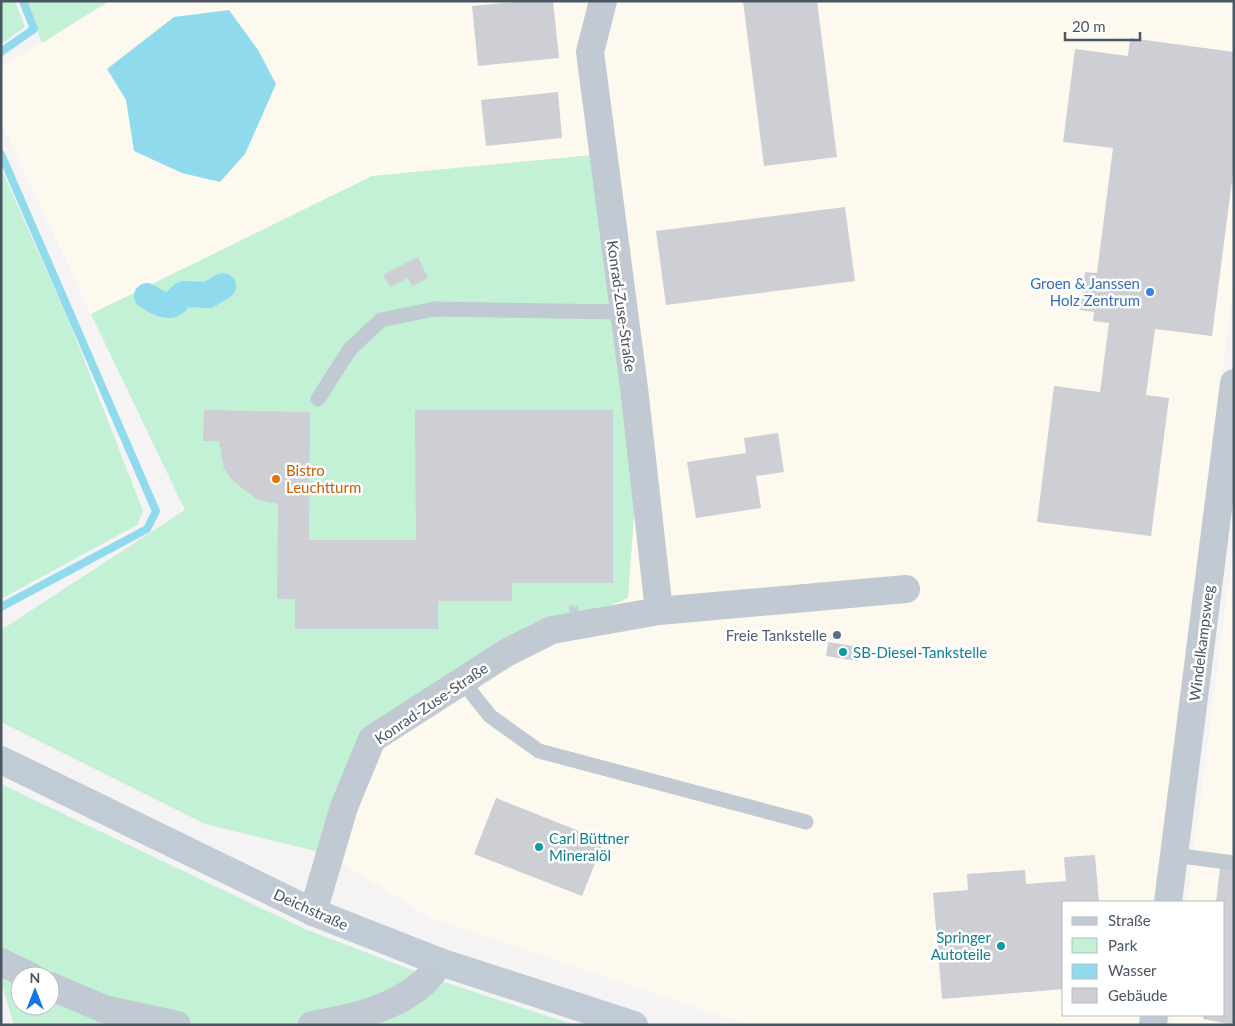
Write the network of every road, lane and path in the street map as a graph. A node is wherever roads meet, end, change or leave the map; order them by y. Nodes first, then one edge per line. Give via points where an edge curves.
1 (603, 1) edge
2 (623, 312) junction
3 (1234, 383) edge
4 (318, 399) dead end
5 (1226, 510) edge
6 (906, 589) dead end
7 (659, 611) junction
8 (463, 682) junction
9 (1, 760) edge
10 (806, 822) dead end
11 (1174, 855) junction
12 (1234, 863) edge
13 (1168, 901) edge
14 (313, 912) junction
15 (440, 962) junction
16 (60, 990) edge
17 (177, 1025) edge
18 (312, 1025) edge
19 (634, 1025) edge

1 - 2 street, Konrad-Zuse-Straße via 590,52
2 - 4 lane via 434,309 381,320 350,349
2 - 7 street, Konrad-Zuse-Straße
3 - 5 street, Windelkampsweg
5 - 11 street, Windelkampsweg
6 - 7 street, Konrad-Zuse-Straße
7 - 8 street, Konrad-Zuse-Straße via 552,630 506,653
8 - 10 lane via 490,716 539,751
8 - 14 street, Konrad-Zuse-Straße via 372,740 344,808
9 - 14 main road, Deichstraße
11 - 12 lane
11 - 13 street, Windelkampsweg
14 - 15 main road, Deichstraße
15 - 18 street via 424,982 404,998
15 - 19 main road, Deichstraße
16 - 17 street via 104,1009

